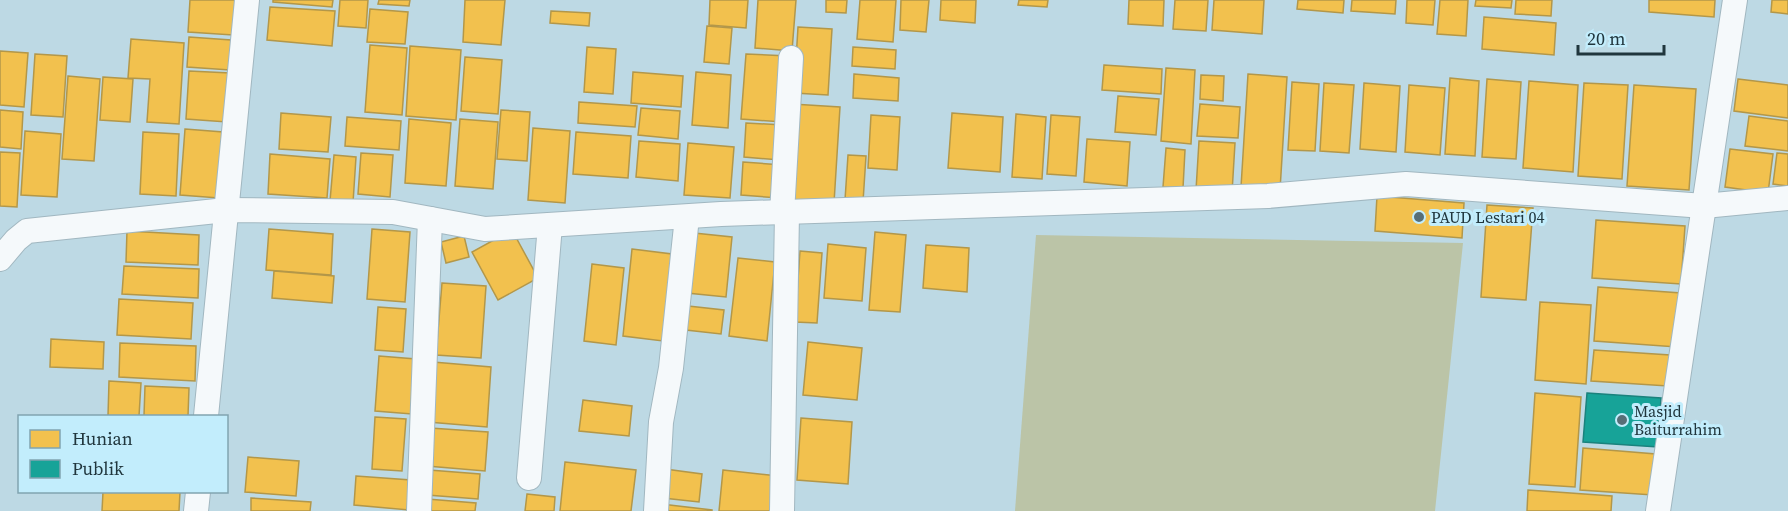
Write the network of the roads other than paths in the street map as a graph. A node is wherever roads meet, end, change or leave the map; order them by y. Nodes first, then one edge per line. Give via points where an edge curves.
1 (247, 0) edge
2 (1735, 0) edge
3 (791, 58) dead end
4 (1788, 198) edge
5 (1704, 206) junction
6 (226, 210) junction
7 (784, 213) junction
8 (687, 216) junction
9 (430, 219) junction
10 (550, 225) junction
11 (0, 259) edge
12 (206, 415) edge
13 (529, 478) dead end
14 (198, 493) edge
15 (196, 511) edge
16 (419, 511) edge
17 (656, 511) edge
18 (783, 511) edge
19 (1658, 511) edge

1 - 6 street
2 - 5 street
3 - 7 street
4 - 5 street
5 - 7 street via 1406,184 1268,196
5 - 19 street
6 - 9 street via 393,212
6 - 11 street via 27,231
6 - 12 street
7 - 8 street
7 - 18 street
8 - 10 street
8 - 17 street via 671,368 661,422
9 - 10 street via 485,229
9 - 16 street
10 - 13 street
14 - 15 street

